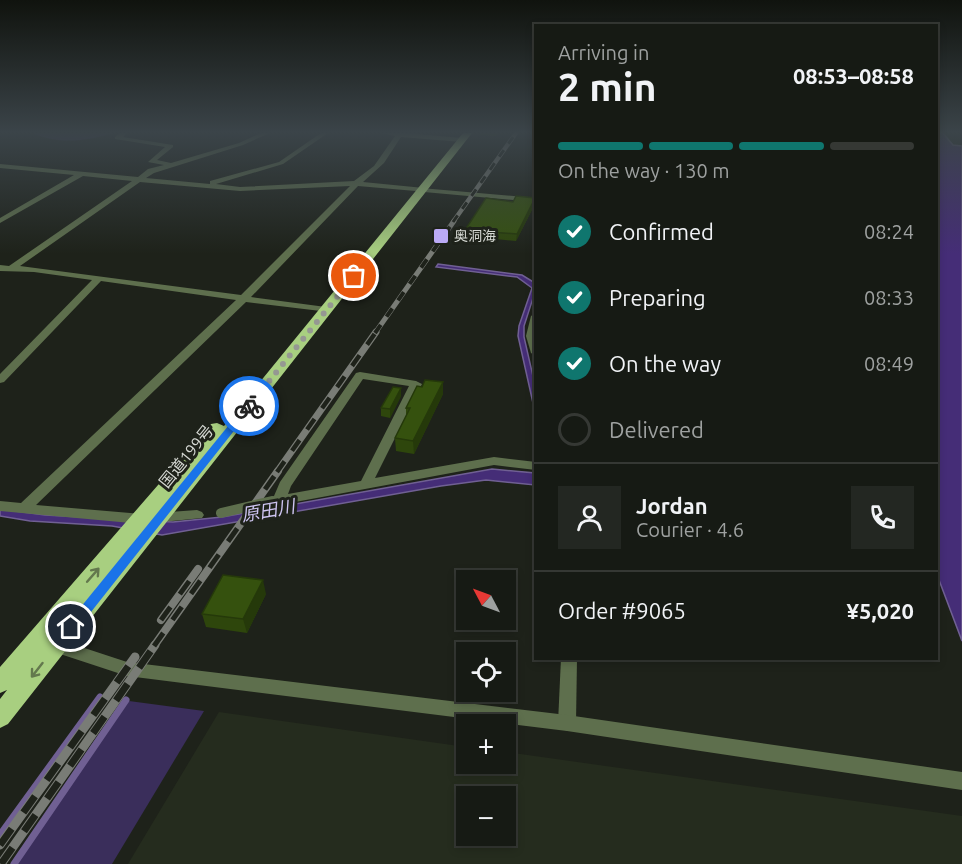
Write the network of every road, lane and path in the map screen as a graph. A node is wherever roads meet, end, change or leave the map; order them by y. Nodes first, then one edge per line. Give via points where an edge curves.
1 (75, 173) edge
2 (148, 173) edge
3 (246, 173) edge
4 (370, 173) edge
5 (432, 173) edge
6 (82, 174) junction
7 (140, 179) junction
8 (357, 183) junction
9 (206, 185) junction
10 (420, 189) junction
11 (534, 200) edge
12 (0, 221) edge
13 (0, 268) edge
14 (12, 268) junction
15 (0, 275) edge
16 (98, 279) junction
17 (243, 299) junction
18 (321, 309) junction
19 (534, 324) edge
20 (534, 346) edge
21 (0, 380) edge
22 (534, 466) edge
23 (366, 484) junction
24 (275, 500) junction
25 (0, 506) edge
26 (23, 509) junction
27 (221, 513) dead end
28 (198, 515) dead end
29 (159, 518) junction
30 (142, 519) junction
31 (35, 641) junction
32 (57, 645) junction
33 (569, 660) edge
34 (0, 683) edge
35 (0, 717) edge
36 (567, 723) junction
37 (962, 781) edge

1 - 6 street
2 - 7 street
3 - 9 street
4 - 8 street
5 - 10 highway, 国道199号
6 - 7 street
6 - 12 street
7 - 9 street
7 - 14 street
8 - 9 street via 248,189
8 - 10 street
8 - 17 street
10 - 11 street
10 - 18 highway, 国道199号
13 - 14 street
14 - 15 street
14 - 16 street
16 - 17 street
16 - 21 street
17 - 18 street
17 - 26 street
18 - 29 highway, 国道199号
18 - 30 highway, 国道199号
19 - 20 street
22 - 23 street via 494,461
23 - 24 street
23 - 24 street via 416,384 360,375
24 - 27 street, bridge
25 - 26 street
26 - 30 street
28 - 29 street
29 - 30 street
29 - 32 highway, 国道199号
31 -> 30 highway, 国道199号
31 - 32 street
31 - 34 highway, 国道199号
32 -> 35 highway, 国道199号
32 - 36 street via 127,669
33 - 36 street
36 - 37 street

